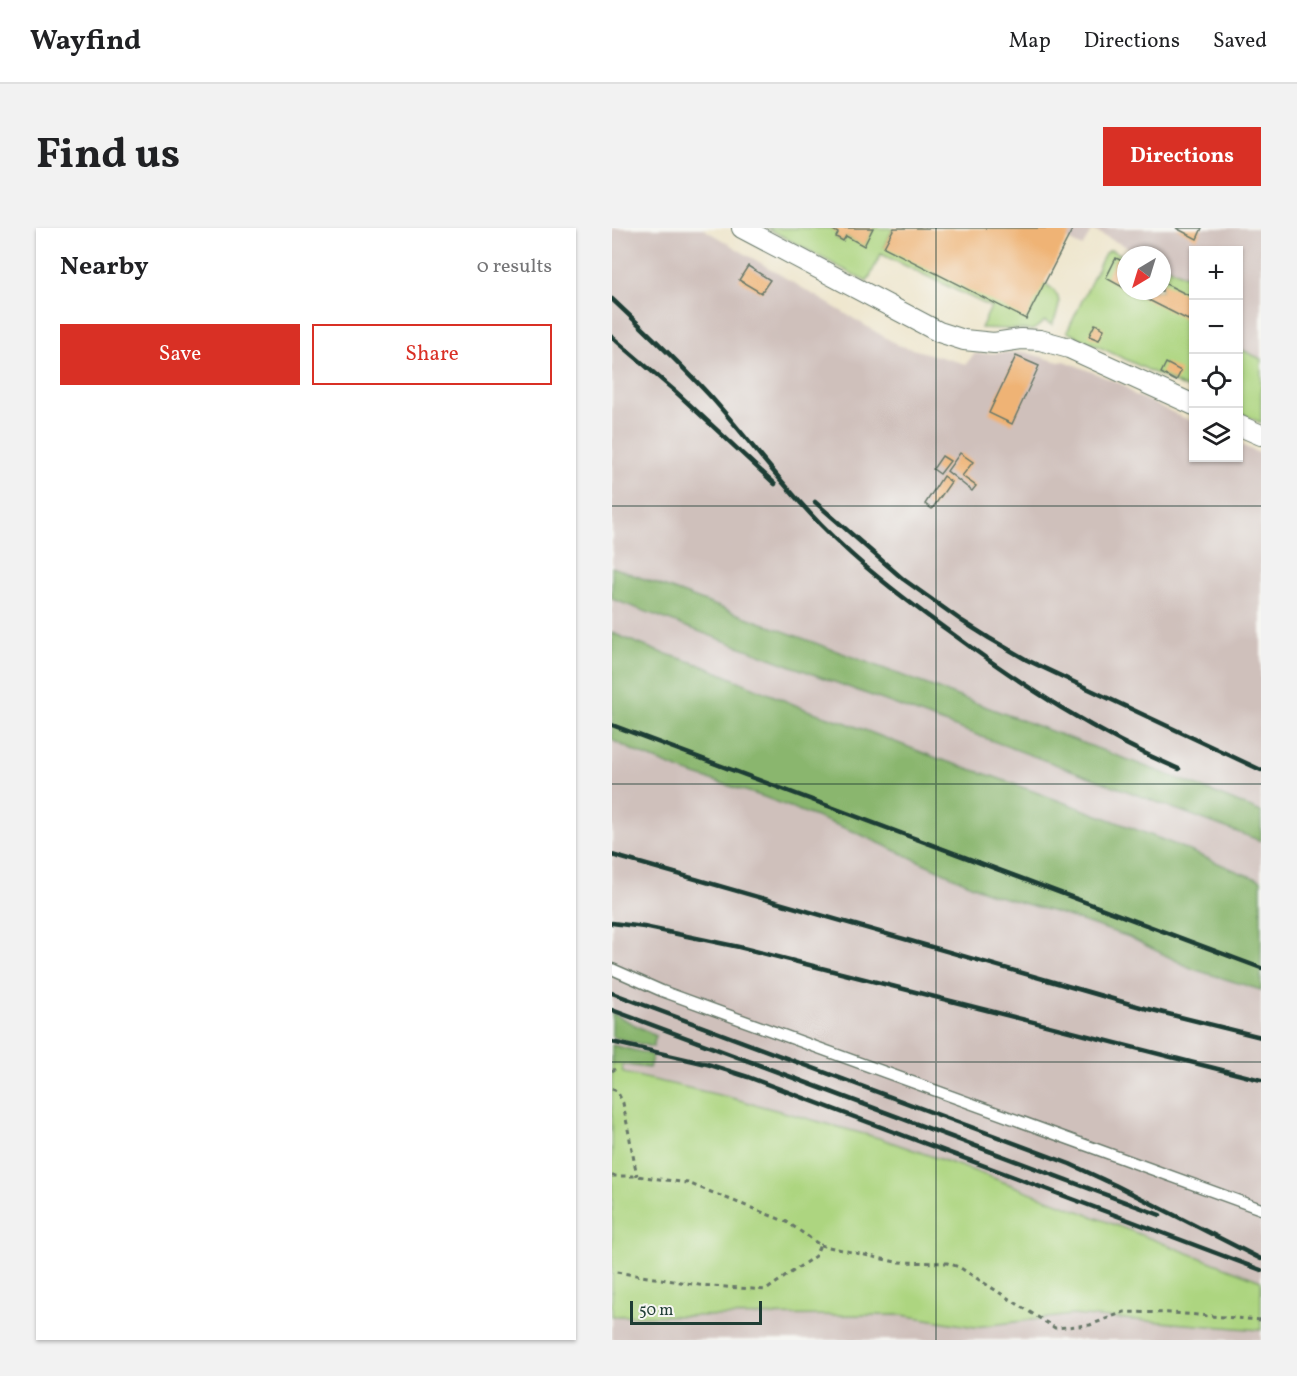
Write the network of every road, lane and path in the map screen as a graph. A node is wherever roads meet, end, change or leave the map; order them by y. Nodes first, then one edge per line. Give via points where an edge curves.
1 (742, 228) edge
2 (1189, 403) edge
3 (1243, 427) edge
4 (1261, 435) edge
5 (612, 969) edge
6 (612, 1089) edge
7 (612, 1176) edge
8 (637, 1176) junction
9 (1261, 1209) edge
10 (820, 1245) junction
11 (612, 1273) edge
12 (1261, 1320) edge

1 - 2 street via 939,332 994,343 1040,339 1069,348
3 - 4 street
5 - 9 lane via 662,991
6 - 8 path via 623,1103
7 - 8 path
8 - 10 path via 688,1183 787,1222
10 - 11 path via 816,1256 766,1290
10 - 12 path via 896,1262 947,1263 959,1267 1055,1328 1090,1325 1124,1312

